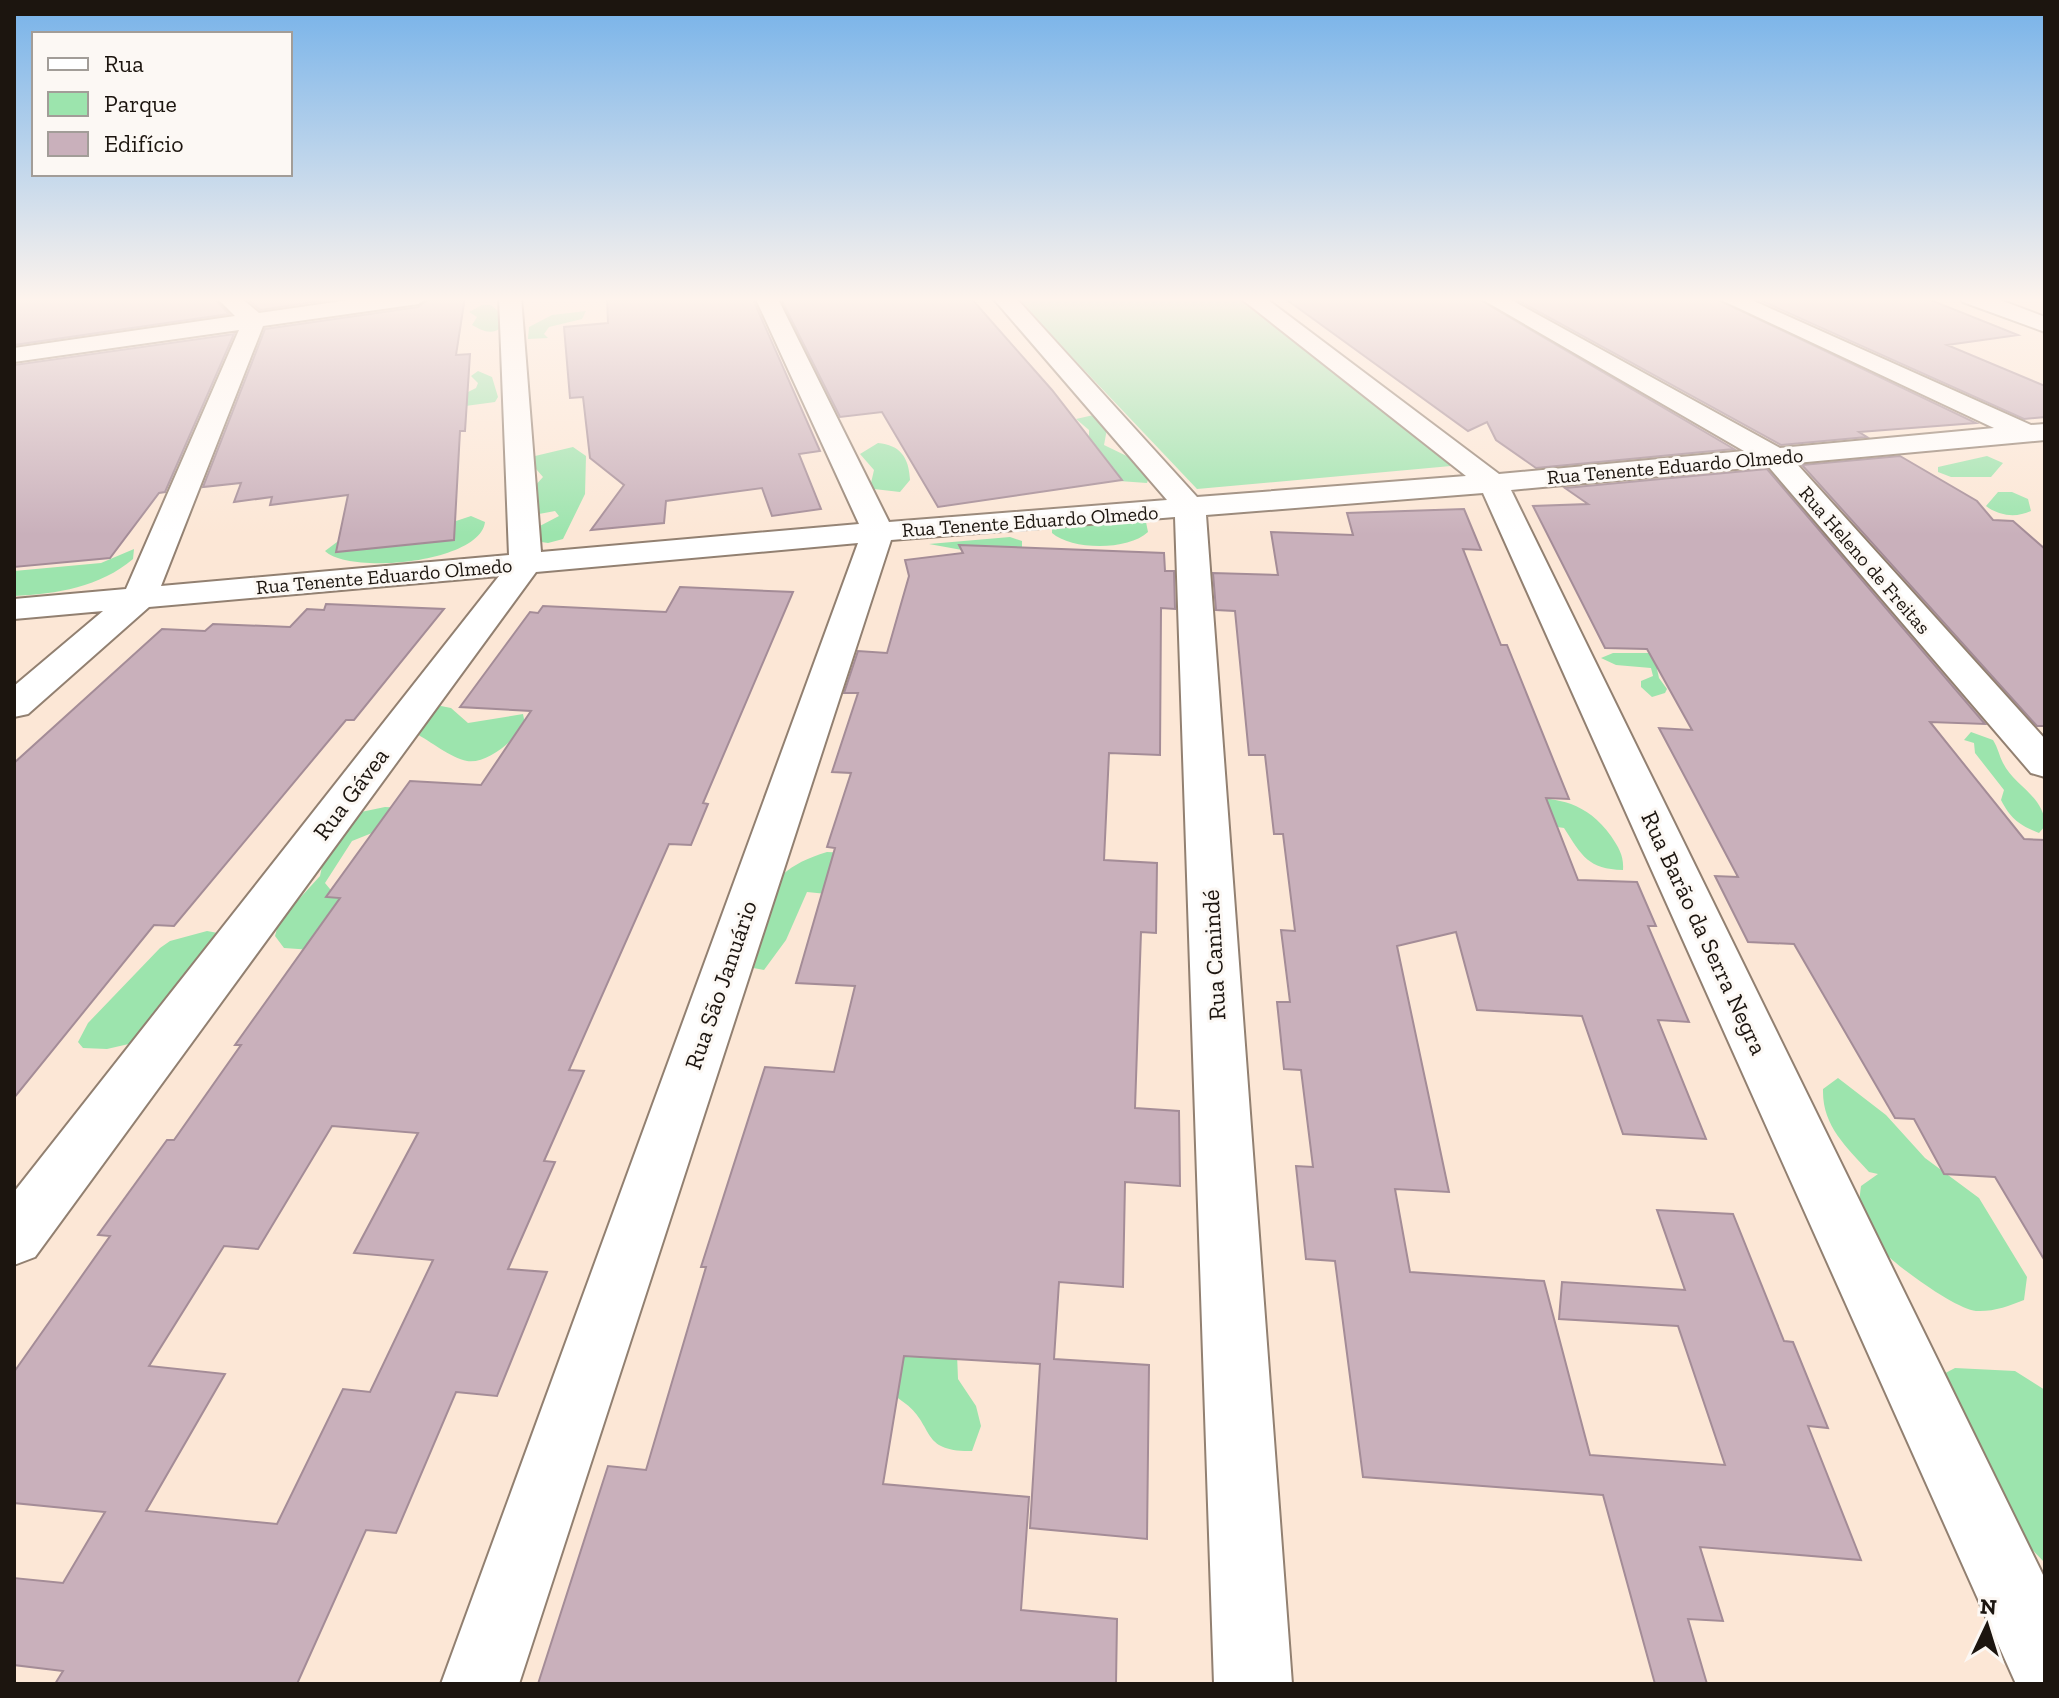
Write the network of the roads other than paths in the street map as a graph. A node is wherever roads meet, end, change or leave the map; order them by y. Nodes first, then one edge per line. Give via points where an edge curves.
1 (231, 376) edge
2 (515, 376) edge
3 (804, 376) edge
4 (1073, 376) edge
5 (1354, 376) edge
6 (1631, 376) edge
7 (1902, 376) edge
8 (2039, 438) edge
9 (1775, 457) junction
10 (1493, 483) junction
11 (1190, 508) junction
12 (878, 532) junction
13 (526, 563) junction
14 (139, 598) junction
15 (14, 609) edge
16 (14, 706) edge
17 (2045, 764) edge
18 (14, 1238) edge
19 (2045, 1661) edge
20 (480, 1684) edge
21 (1253, 1684) edge

1 - 14 street
2 - 13 street
3 - 12 street
4 - 11 street
5 - 10 street, Rua Barão da Serra Negra
6 - 9 street, Rua Heleno de Freitas
7 - 8 street
8 - 9 street, Rua Tenente Eduardo Olmedo
9 - 10 street, Rua Tenente Eduardo Olmedo
9 - 17 street, Rua Heleno de Freitas
10 - 11 street, Rua Tenente Eduardo Olmedo
10 - 19 street, Rua Barão da Serra Negra
11 - 12 street, Rua Tenente Eduardo Olmedo
11 - 21 street, Rua Canindé
12 - 13 street, Rua Tenente Eduardo Olmedo
12 - 20 street, Rua São Januário
13 - 14 street, Rua Tenente Eduardo Olmedo
13 - 18 street, Rua Gávea
14 - 15 street, Rua Tenente Eduardo Olmedo
14 - 16 street

